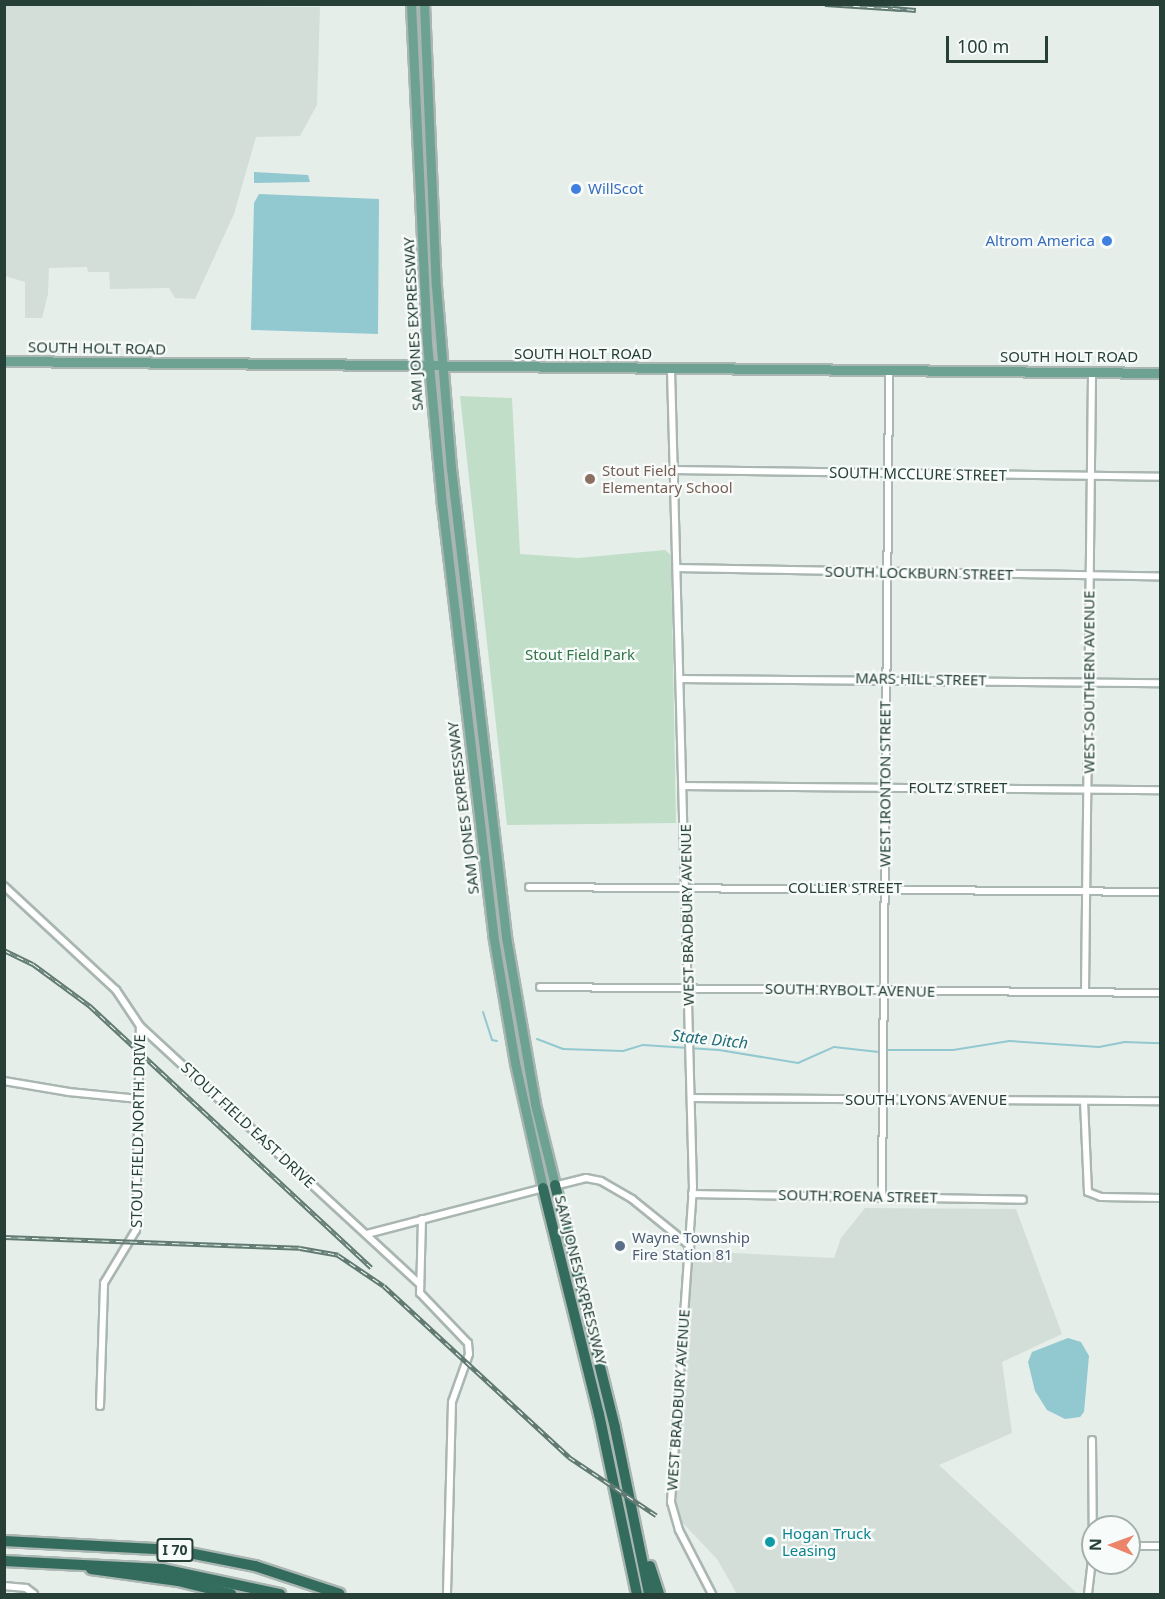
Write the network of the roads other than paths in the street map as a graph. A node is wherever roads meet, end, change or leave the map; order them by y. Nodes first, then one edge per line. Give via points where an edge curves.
1 (411, 4) edge
2 (424, 4) edge
3 (4, 361) edge
4 (429, 367) junction
5 (442, 368) junction
6 (671, 369) junction
7 (889, 371) junction
8 (1092, 372) junction
9 (1161, 373) edge
10 (675, 470) junction
11 (888, 473) junction
12 (1091, 476) junction
13 (1161, 477) edge
14 (678, 568) junction
15 (887, 572) junction
16 (1090, 576) junction
17 (1161, 576) edge
18 (886, 678) junction
19 (681, 679) junction
20 (1089, 682) junction
21 (1161, 683) edge
22 (683, 786) junction
23 (885, 788) junction
24 (1088, 789) junction
25 (1161, 790) edge
26 (4, 886) edge
27 (529, 887) dead end
28 (686, 887) junction
29 (885, 888) junction
30 (1089, 892) junction
31 (1161, 892) edge
32 (540, 987) dead end
33 (689, 988) junction
34 (884, 990) junction
35 (1085, 992) junction
36 (1161, 993) edge
37 (140, 1026) junction
38 (4, 1081) edge
39 (139, 1098) junction
40 (691, 1098) junction
41 (884, 1100) junction
42 (1084, 1101) junction
43 (1161, 1101) edge
44 (555, 1185) junction
45 (543, 1188) junction
46 (692, 1194) junction
47 (882, 1197) junction
48 (1161, 1198) edge
49 (1023, 1200) dead end
50 (422, 1219) junction
51 (367, 1234) junction
52 (690, 1246) junction
53 (420, 1284) junction
54 (100, 1406) dead end
55 (1092, 1440) dead end
56 (1093, 1515) edge
57 (637, 1527) junction
58 (4, 1541) edge
59 (1141, 1546) edge
60 (1161, 1546) edge
61 (4, 1561) edge
62 (41, 1562) junction
63 (1090, 1575) edge
64 (4, 1586) edge
65 (34, 1594) edge
66 (231, 1594) edge
67 (280, 1594) edge
68 (340, 1594) edge
69 (447, 1594) edge
70 (637, 1594) edge
71 (649, 1594) edge
72 (659, 1594) edge
73 (711, 1594) edge
74 (1088, 1594) edge

1 - 4 main road, SAM JONES EXPRESSWAY
2 - 5 main road, SAM JONES EXPRESSWAY
3 - 4 main road, SOUTH HOLT ROAD
4 - 5 main road, SOUTH HOLT ROAD
4 - 45 main road, SAM JONES EXPRESSWAY via 493,934 515,1063
5 - 6 main road, SOUTH HOLT ROAD
5 - 44 main road, SAM JONES EXPRESSWAY via 506,937 533,1092
6 - 7 main road, SOUTH HOLT ROAD
6 - 10 street, WEST BRADBURY AVENUE
7 - 8 main road, SOUTH HOLT ROAD
7 - 11 street, WEST IRONTON STREET
8 - 9 main road, SOUTH HOLT ROAD
8 - 12 street, WEST SOUTHERN AVENUE
10 - 11 street, SOUTH MCCLURE STREET
10 - 14 street, WEST BRADBURY AVENUE
11 - 12 street, SOUTH MCCLURE STREET
11 - 15 street, WEST IRONTON STREET
12 - 13 street, SOUTH MCCLURE STREET
12 - 16 street, WEST SOUTHERN AVENUE
14 - 15 street, SOUTH LOCKBURN STREET
14 - 19 street, WEST BRADBURY AVENUE
15 - 16 street, SOUTH LOCKBURN STREET
15 - 18 street, WEST IRONTON STREET
16 - 17 street, SOUTH LOCKBURN STREET
16 - 20 street, WEST SOUTHERN AVENUE
18 - 19 street, MARS HILL STREET
18 - 20 street, MARS HILL STREET
18 - 23 street, WEST IRONTON STREET
19 - 22 street, WEST BRADBURY AVENUE
20 - 21 street, MARS HILL STREET
20 - 24 street, WEST SOUTHERN AVENUE
22 - 23 street, FOLTZ STREET
22 - 28 street, WEST BRADBURY AVENUE
23 - 24 street, FOLTZ STREET
23 - 29 street, WEST IRONTON STREET
24 - 25 street, FOLTZ STREET
24 - 30 street, WEST SOUTHERN AVENUE
26 - 37 street, STOUT FIELD EAST DRIVE via 116,990
27 - 28 street, COLLIER STREET
28 - 29 street, COLLIER STREET
28 - 33 street, WEST BRADBURY AVENUE
29 - 30 street, COLLIER STREET
29 - 34 street, WEST IRONTON STREET
30 - 31 street, COLLIER STREET
30 - 35 street, WEST SOUTHERN AVENUE
32 - 33 street, SOUTH RYBOLT AVENUE
33 - 34 street, SOUTH RYBOLT AVENUE
33 - 40 street, WEST BRADBURY AVENUE
34 - 35 street, SOUTH RYBOLT AVENUE
34 - 41 street, WEST IRONTON STREET
35 - 36 street, SOUTH RYBOLT AVENUE
37 - 39 street, STOUT FIELD NORTH DRIVE
37 - 51 street, STOUT FIELD EAST DRIVE
38 - 39 street
39 - 54 street, STOUT FIELD NORTH DRIVE via 136,1230 104,1283
40 - 41 street, SOUTH LYONS AVENUE
40 - 46 street, WEST BRADBURY AVENUE
41 - 42 street, SOUTH LYONS AVENUE
41 - 47 street, WEST IRONTON STREET
42 - 43 street, SOUTH LYONS AVENUE
42 - 48 street via 1088,1192 1101,1197
44 - 45 street
44 - 52 street via 584,1178 602,1180
44 - 57 highway, SAM JONES EXPRESSWAY
45 - 50 street
45 - 70 highway, SAM JONES EXPRESSWAY via 599,1414
46 - 47 street, SOUTH ROENA STREET
46 - 52 street, WEST BRADBURY AVENUE
47 - 49 street, SOUTH ROENA STREET
50 - 51 street
50 - 53 street
51 - 53 street, STOUT FIELD EAST DRIVE
52 - 73 street, WEST BRADBURY AVENUE via 671,1502 679,1530
53 - 69 street, STOUT FIELD EAST DRIVE via 426,1301 468,1343 466,1362 452,1402
55 - 56 street
57 - 71 highway, SAM JONES EXPRESSWAY
57 - 72 highway
58 - 68 highway, I 70 via 174,1550 255,1566
59 - 60 street
61 - 62 highway, I 70
62 - 66 highway via 164,1579
62 - 67 highway, I 70 via 162,1569
63 - 74 street
64 - 65 street via 26,1588

